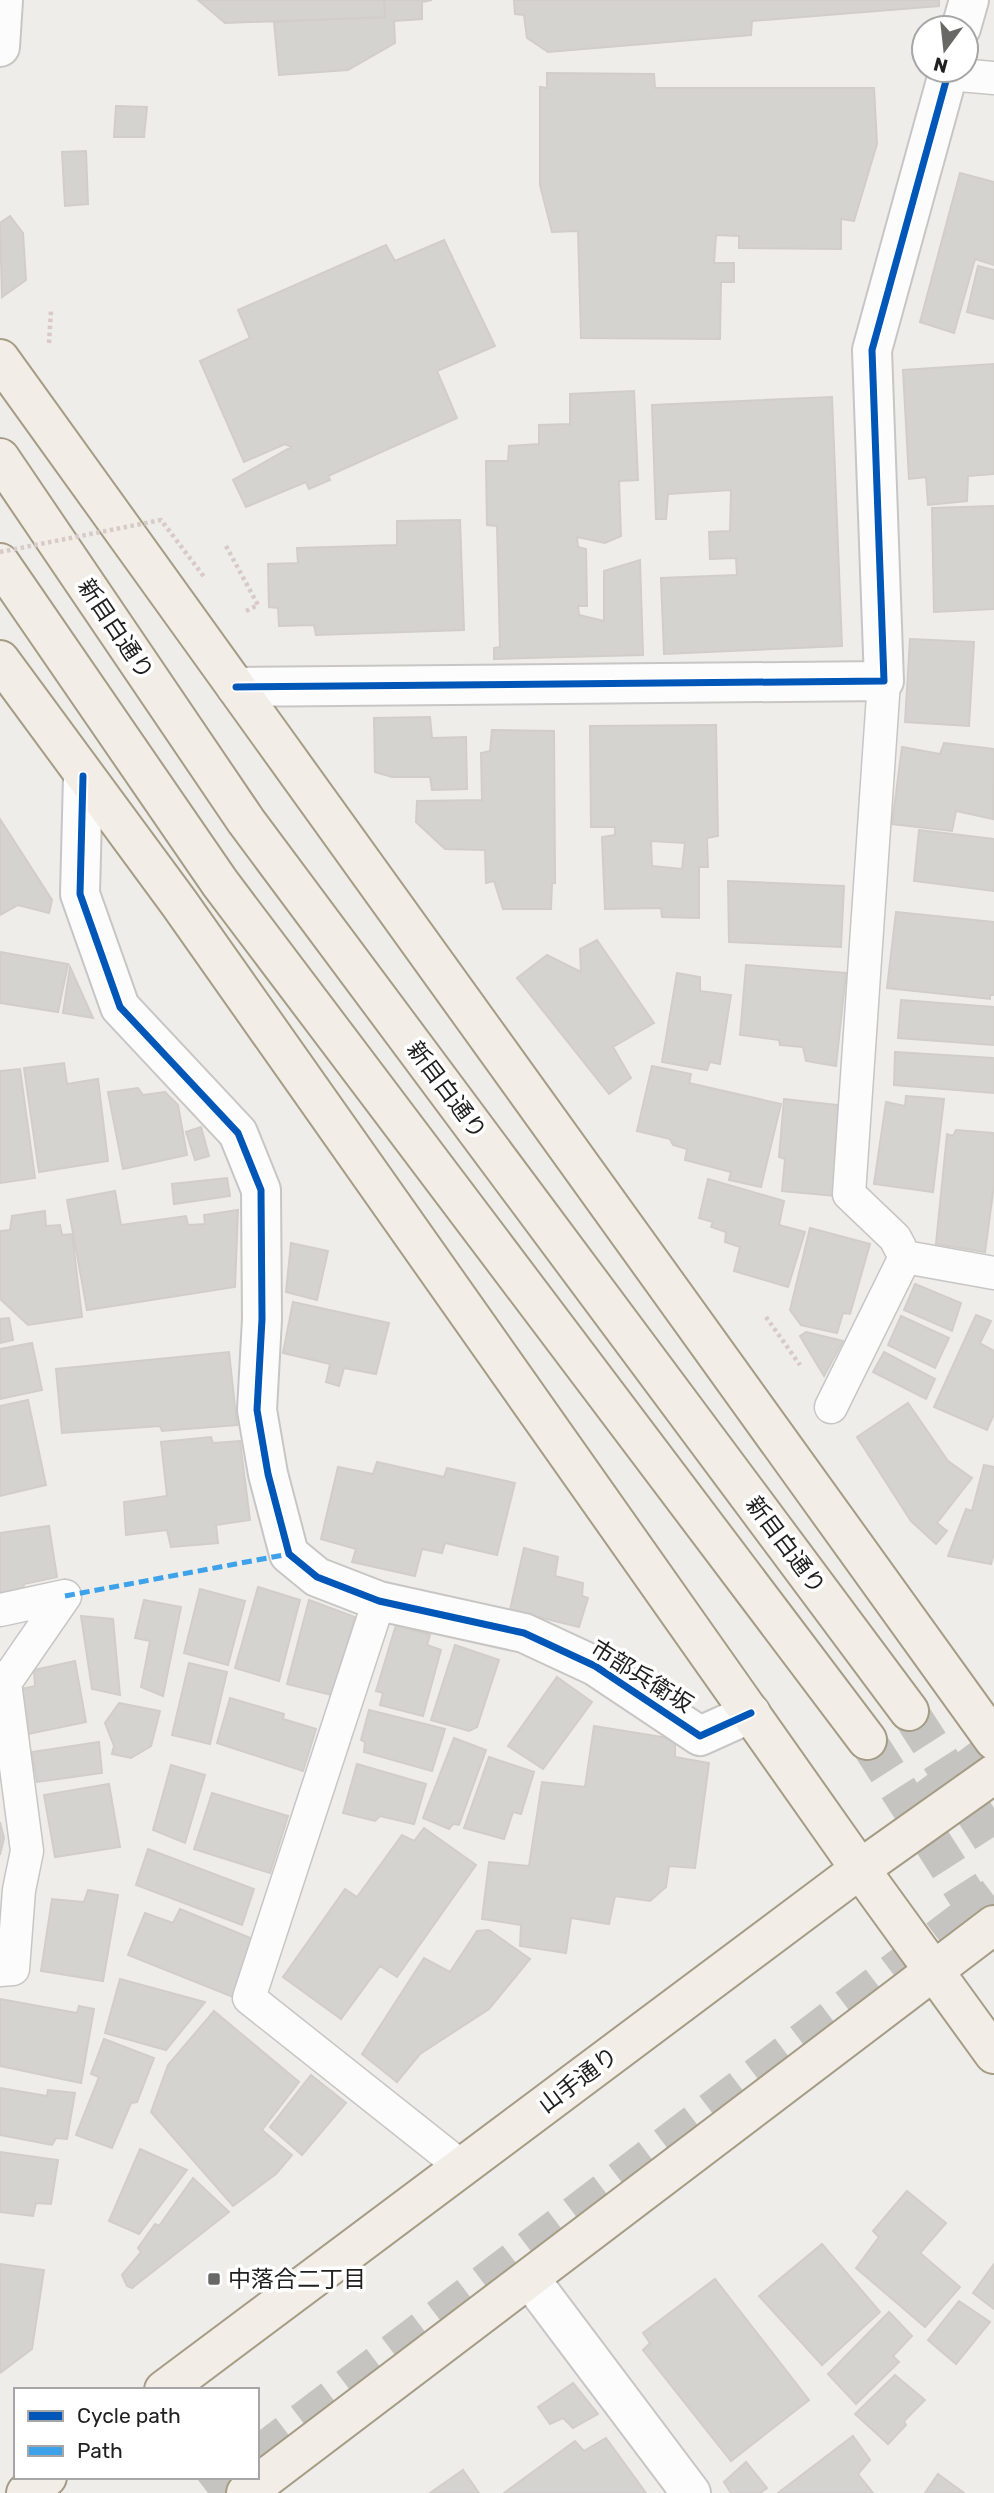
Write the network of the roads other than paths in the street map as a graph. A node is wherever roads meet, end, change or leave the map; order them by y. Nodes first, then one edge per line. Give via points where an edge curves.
1 (3, 0) edge
2 (0, 47) edge
3 (945, 84) edge
4 (0, 359) edge
5 (0, 458) edge
6 (0, 563) edge
7 (0, 660) edge
8 (884, 681) junction
9 (236, 687) junction
10 (83, 776) junction
11 (905, 1257) junction
12 (994, 1273) edge
13 (831, 1407) dead end
14 (379, 1601) junction
15 (0, 1610) edge
16 (909, 1711) tunnel mouth
17 (751, 1713) junction
18 (867, 1740) tunnel mouth
19 (994, 1740) edge
20 (994, 1774) tunnel mouth
21 (860, 1869) junction
22 (994, 1925) tunnel mouth
23 (0, 1970) edge
24 (934, 1971) junction
25 (994, 2054) edge
26 (462, 2167) junction
27 (530, 2279) junction
28 (167, 2388) edge
29 (44, 2479) edge
30 (257, 2490) edge
31 (26, 2493) edge
32 (691, 2493) edge

1 - 2 street
3 - 8 street via 872,351
4 - 9 main road
5 - 16 main road, 新目白通り via 246,821
6 - 18 main road via 220,883
7 - 10 main road
8 - 9 street
8 - 11 lane via 849,1194 895,1238
9 - 19 main road
10 - 14 street, 市部兵衛坂 via 80,894 120,1007 237,1133 261,1189 257,1410 289,1554 317,1577
10 - 17 main road via 179,903
11 - 12 lane
11 - 13 lane
14 - 17 street, 市部兵衛坂 via 524,1633 595,1666 699,1736
14 - 26 lane via 249,1998
15 - 23 lane via 65,1596 5,1683 27,1851 13,1969
17 - 21 main road
20 - 21 main road, 山手通り
21 - 24 main road
21 - 26 main road, 山手通り
22 - 24 main road
24 - 25 main road
24 - 27 main road
26 - 28 main road, 山手通り
27 - 30 main road
27 - 32 street
29 - 31 main road

